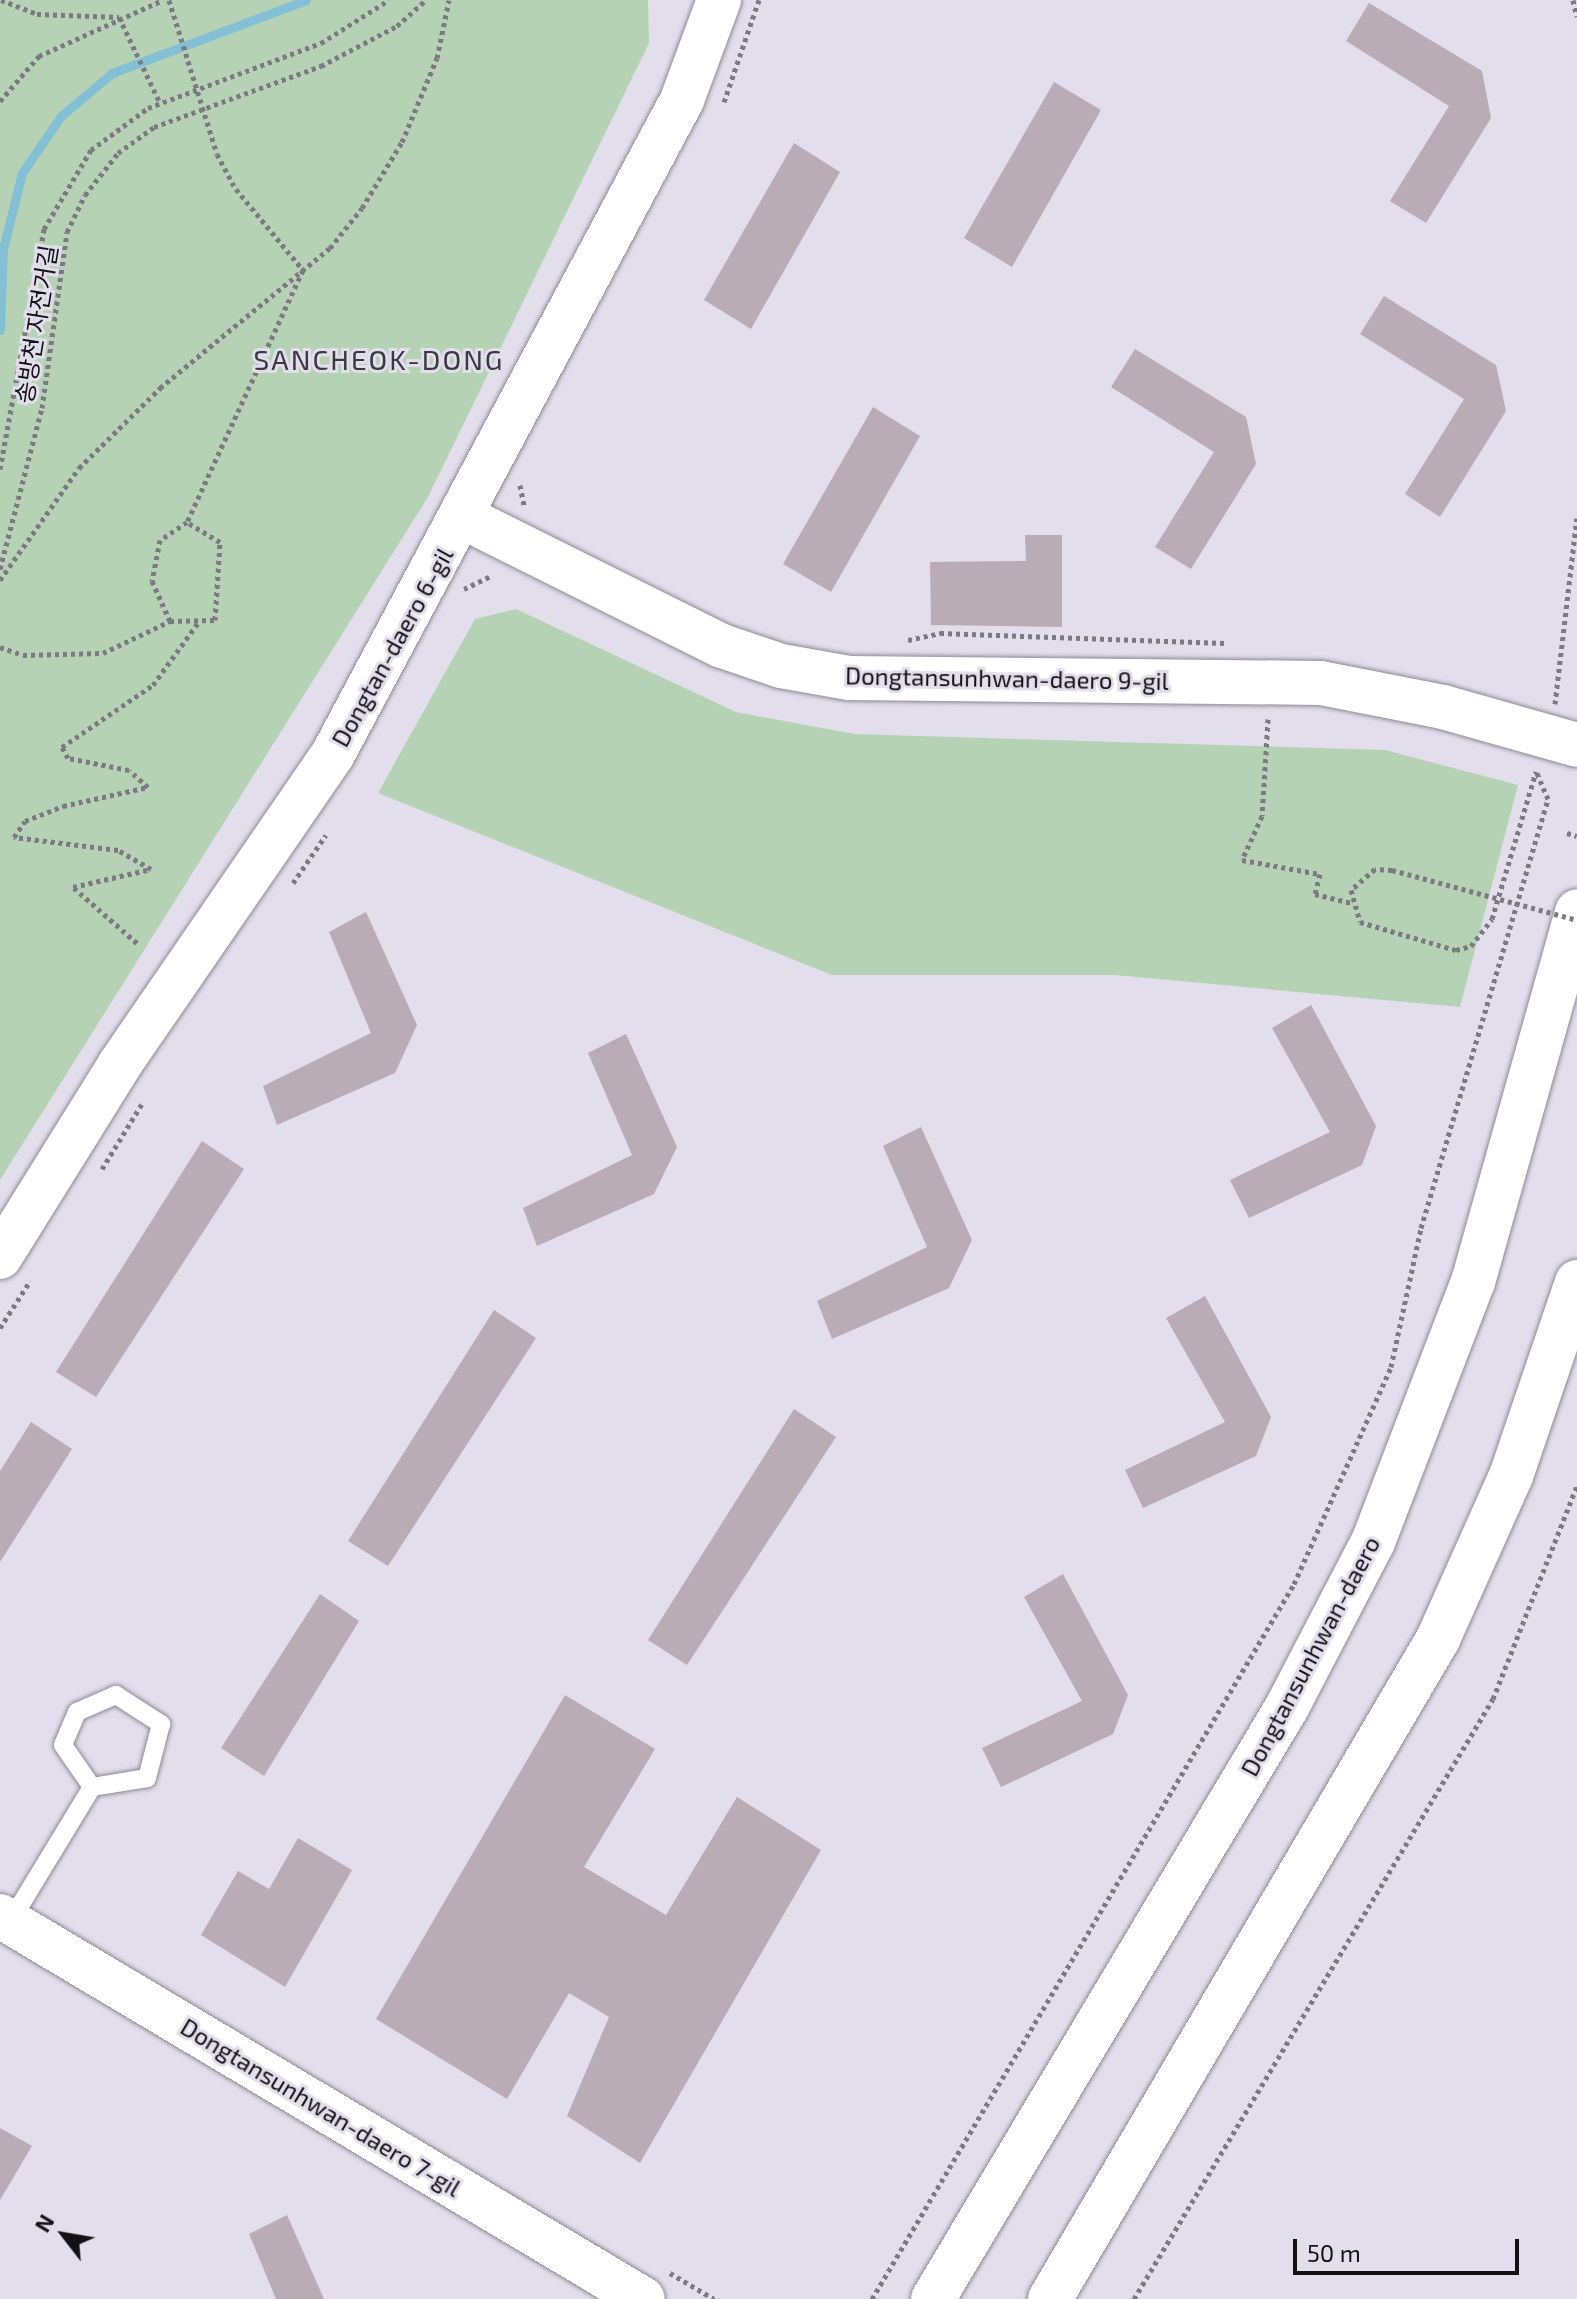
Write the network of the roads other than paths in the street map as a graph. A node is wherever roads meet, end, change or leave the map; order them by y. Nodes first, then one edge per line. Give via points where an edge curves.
1 (719, 0) edge
2 (463, 517) junction
3 (1577, 745) edge
4 (1577, 911) edge
5 (17, 1267) edge
6 (1577, 1282) edge
7 (92, 1787) junction
8 (5, 1919) edge
9 (643, 2299) edge
10 (933, 2299) edge
11 (1050, 2299) edge

1 - 2 street, Dongtan-daero 6-gil via 682,100
2 - 3 street, Dongtansunhwan-daero 9-gil via 722,646 781,666 849,678 1321,683 1443,707
2 - 5 street, Dongtan-daero 6-gil via 316,783 120,1064
4 - 10 street, Dongtansunhwan-daero via 1473,1282 1373,1542 1287,1707
6 - 11 street via 1511,1476 1438,1639
7 - 7 lane via 63,1745 77,1712 116,1695 161,1724 147,1778
7 - 8 lane
8 - 9 street, Dongtansunhwan-daero 7-gil

